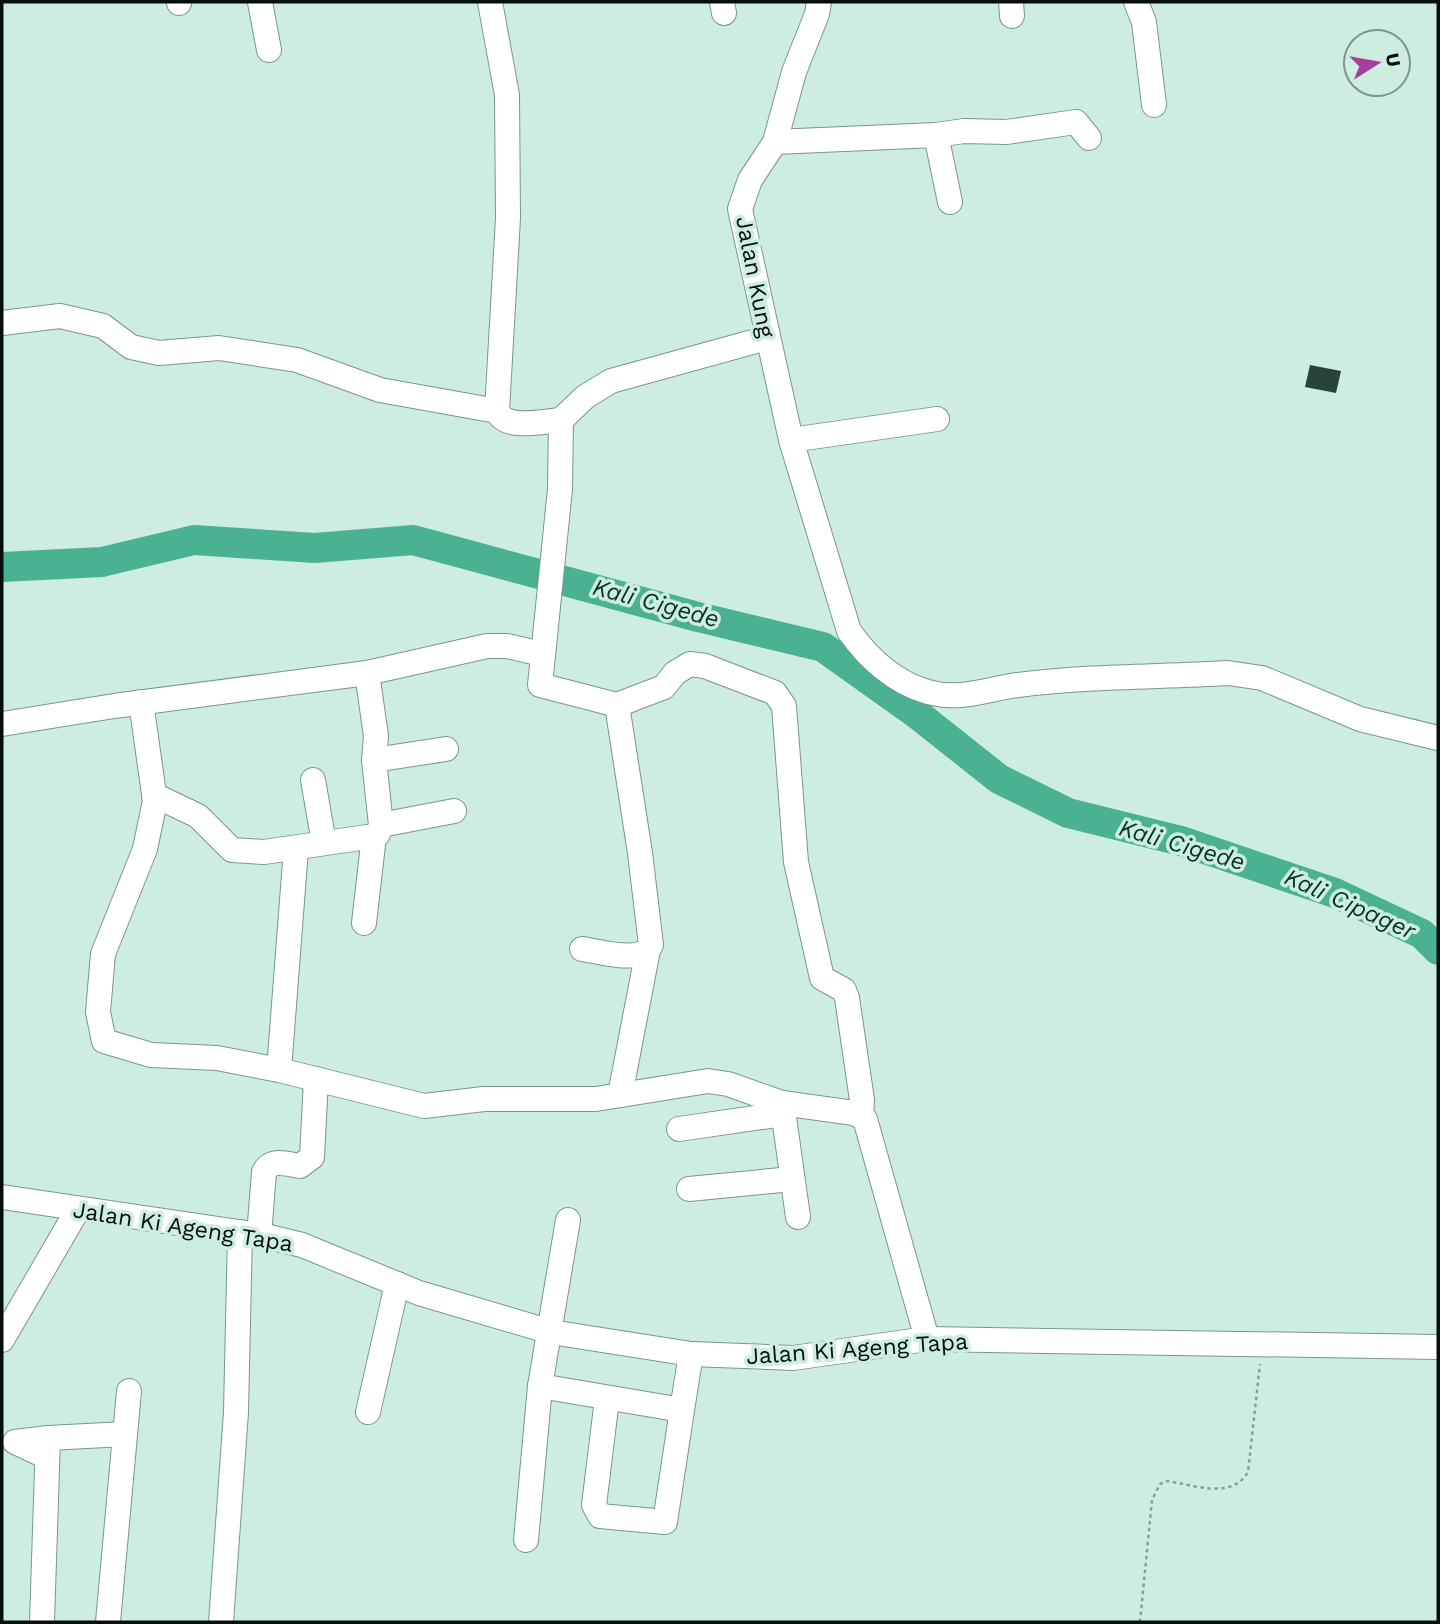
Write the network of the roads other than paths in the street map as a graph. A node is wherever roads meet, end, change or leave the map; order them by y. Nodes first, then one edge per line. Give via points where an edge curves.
1 (260, 2) edge
2 (490, 2) edge
3 (819, 2) edge
4 (1136, 2) edge
5 (269, 50) dead end
6 (1154, 106) dead end
7 (936, 135) junction
8 (1089, 138) dead end
9 (775, 142) junction
10 (950, 202) dead end
11 (2, 323) edge
12 (767, 338) junction
13 (497, 411) junction
14 (937, 419) dead end
15 (561, 421) junction
16 (791, 440) junction
17 (542, 654) junction
18 (367, 673) junction
19 (141, 702) junction
20 (617, 705) junction
21 (2, 724) edge
22 (1438, 738) edge
23 (446, 750) dead end
24 (374, 760) junction
25 (313, 780) dead end
26 (154, 795) junction
27 (454, 811) dead end
28 (378, 830) junction
29 (324, 843) junction
30 (296, 849) junction
31 (365, 923) dead end
32 (582, 948) dead end
33 (648, 950) junction
34 (279, 1070) junction
35 (316, 1079) junction
36 (620, 1095) junction
37 (782, 1109) junction
38 (861, 1115) junction
39 (679, 1129) dead end
40 (792, 1179) junction
41 (689, 1189) dead end
42 (2, 1198) edge
43 (77, 1211) junction
44 (798, 1217) dead end
45 (568, 1220) dead end
46 (249, 1234) junction
47 (397, 1284) junction
48 (551, 1332) junction
49 (927, 1339) junction
50 (2, 1340) edge
51 (1438, 1347) edge
52 (691, 1354) junction
53 (540, 1386) junction
54 (129, 1391) dead end
55 (607, 1399) junction
56 (682, 1410) junction
57 (368, 1412) dead end
58 (125, 1434) junction
59 (526, 1540) dead end
60 (42, 1622) edge
61 (108, 1622) edge
62 (221, 1622) edge

1 - 5 street
2 - 13 street via 507,94 508,218
3 - 9 street, Jalan Kung
4 - 6 street via 1144,22
7 - 8 street via 1076,122
7 - 9 street
7 - 10 street
9 - 12 street, Jalan Kung via 750,180 740,209
11 - 13 street via 60,316 103,326 131,347 159,353 219,348 297,360 380,390
12 - 15 street via 611,381 584,397
12 - 16 street, Jalan Kung
13 - 15 street via 513,423
14 - 16 street
15 - 17 street via 554,556
16 - 22 street, Jalan Kung via 849,631 865,653 906,684 962,696 1018,685 1228,673 1262,678 1360,719
17 - 18 street via 487,646
17 - 20 street via 541,687
18 - 19 street
18 - 24 street via 376,736
19 - 21 street
19 - 26 street
20 - 33 street via 640,853
20 - 38 street via 664,687 690,664 767,688 784,706 796,862 822,978 844,990 847,998
23 - 24 street
24 - 28 street
25 - 29 street
26 - 30 street via 198,816 232,850
26 - 34 street via 145,849 103,954 98,1012 101,1038 107,1044 151,1055 217,1058
27 - 28 street
28 - 29 street
28 - 31 street
29 - 30 street
30 - 34 street
32 - 33 street via 634,956
33 - 36 street
34 - 35 street
35 - 36 street via 424,1106 476,1099 562,1101
35 - 46 street via 312,1157 300,1166 274,1162 266,1168
36 - 37 street via 708,1081 728,1084
37 - 38 street
37 - 39 street
37 - 40 street
38 - 49 street
40 - 41 street
40 - 44 street
42 - 43 street, Jalan Ki Ageng Tapa
43 - 46 street, Jalan Ki Ageng Tapa
43 - 50 street
45 - 48 street
46 - 47 street, Jalan Ki Ageng Tapa via 302,1245
46 - 62 street
47 - 48 street, Jalan Ki Ageng Tapa
47 - 57 street
48 - 52 street, Jalan Ki Ageng Tapa
48 - 53 street
49 - 51 street, Jalan Ki Ageng Tapa
49 - 52 street, Jalan Ki Ageng Tapa via 793,1358
52 - 56 street
53 - 55 street
53 - 59 street
54 - 58 street
55 - 56 street
55 - 56 street via 594,1505 600,1516 665,1522
58 - 60 street via 48,1447
58 - 61 street

